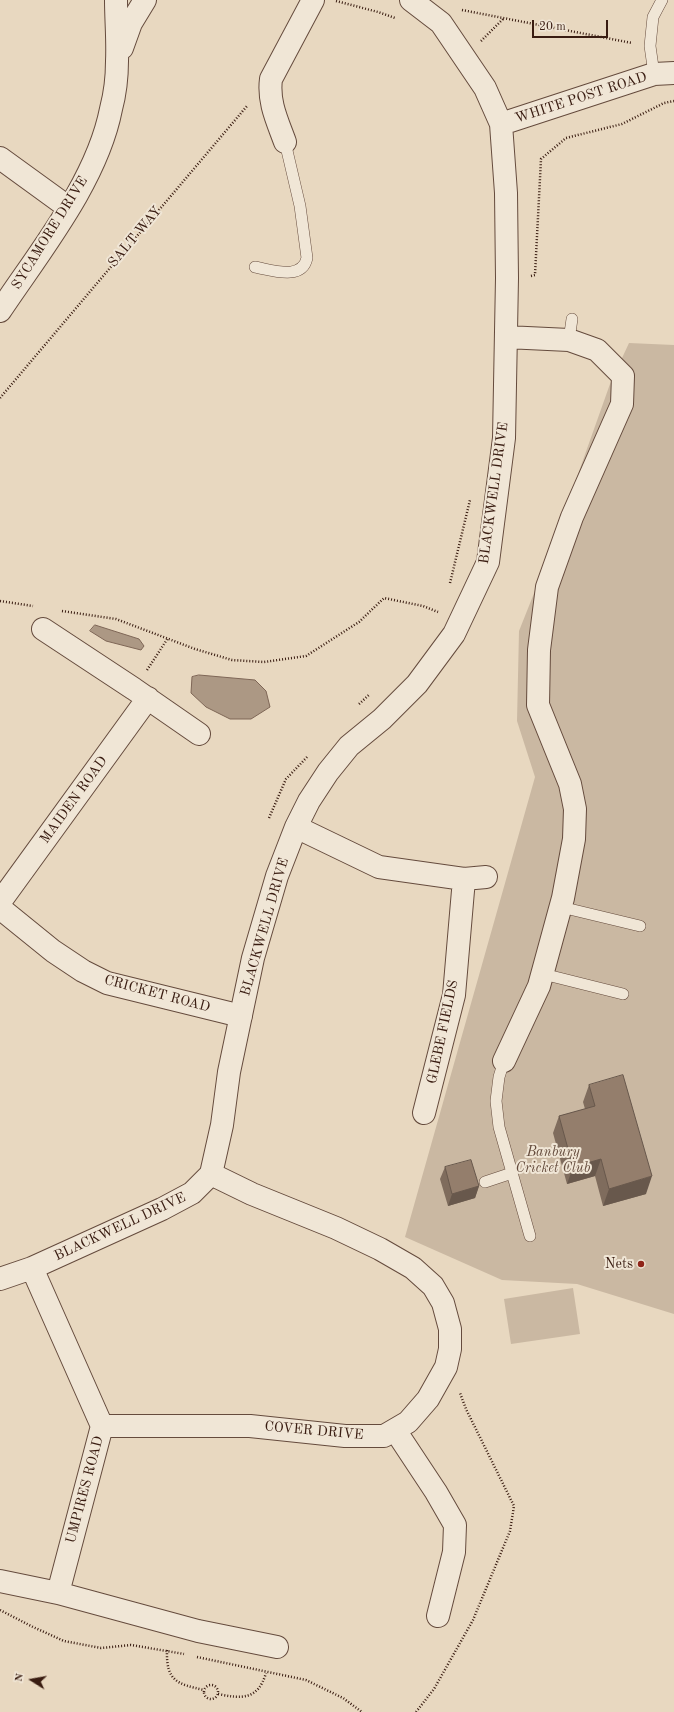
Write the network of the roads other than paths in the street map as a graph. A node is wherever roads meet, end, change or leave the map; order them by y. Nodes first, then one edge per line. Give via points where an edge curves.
1 (116, 0) edge
2 (145, 0) edge
3 (313, 0) edge
4 (411, 0) edge
5 (662, 0) edge
6 (118, 61) junction
7 (664, 73) edge
8 (501, 124) junction
9 (285, 142) joint
10 (0, 158) edge
11 (69, 208) junction
12 (255, 267) dead end
13 (0, 311) edge
14 (572, 319) dead end
15 (506, 336) junction
16 (569, 340) junction
17 (43, 629) dead end
18 (141, 693) junction
19 (199, 734) dead end
20 (296, 827) junction
21 (486, 877) dead end
22 (464, 879) junction
23 (0, 902) edge
24 (561, 907) junction
25 (0, 908) edge
26 (640, 926) dead end
27 (543, 974) junction
28 (623, 994) dead end
29 (241, 1016) junction
30 (504, 1061) joint
31 (424, 1113) dead end
32 (512, 1173) junction
33 (210, 1174) junction
34 (485, 1182) dead end
35 (530, 1236) dead end
36 (32, 1268) junction
37 (0, 1279) edge
38 (102, 1426) junction
39 (395, 1430) junction
40 (0, 1581) edge
41 (58, 1594) junction
42 (438, 1616) dead end
43 (277, 1647) dead end

1 - 6 street, SYCAMORE DRIVE
2 - 6 street, SYCAMORE DRIVE via 131,23
3 - 9 street via 271,79 271,102
4 - 8 street, WHITE POST ROAD via 440,23 485,88
5 - 7 lane via 653,17 650,46
6 - 11 street, SYCAMORE DRIVE via 111,110 102,143
7 - 8 street, WHITE POST ROAD
8 - 15 street, BLACKWELL DRIVE via 506,193
9 - 12 lane via 300,206 308,258 306,265 294,272
10 - 11 street
11 - 13 street, SYCAMORE DRIVE
14 - 16 lane
15 - 16 street
15 - 20 street, BLACKWELL DRIVE via 504,438 488,562 454,634 417,684 382,719 349,746 309,801
16 - 24 street via 597,350 623,376 622,404 572,517 547,587 539,650 538,705 570,784 575,809 574,839
17 - 18 street
18 - 19 street
18 - 23 street, MAIDEN ROAD
20 - 22 street via 379,866
20 - 29 street, BLACKWELL DRIVE via 275,883 253,958
21 - 22 street
22 - 31 street, GLEBE FIELDS via 454,995
24 - 26 lane
24 - 27 street
25 - 29 street, CRICKET ROAD via 54,951 83,971 107,983
27 - 28 lane
27 - 30 street
29 - 33 street, BLACKWELL DRIVE via 229,1072 222,1125
30 - 32 lane via 496,1101 499,1127
32 - 34 lane
32 - 35 lane
33 - 36 street, BLACKWELL DRIVE via 192,1193 168,1206
33 - 39 street, COVER DRIVE via 380,1249 413,1268 433,1286 443,1304 450,1329 450,1349 446,1368 428,1399 408,1422
36 - 37 street, BLACKWELL DRIVE
36 - 38 street, UMPIRES ROAD
38 - 39 street, COVER DRIVE via 250,1426 345,1436 384,1436
38 - 41 street, UMPIRES ROAD
39 - 42 street via 436,1492 454,1525 454,1552
40 - 41 street
41 - 43 street via 198,1631

